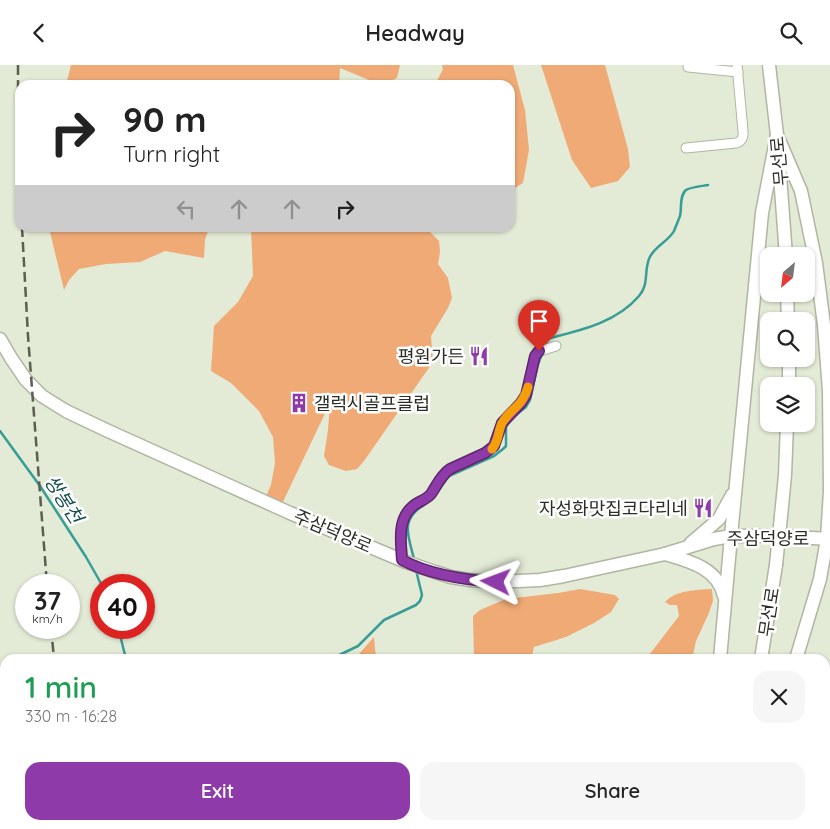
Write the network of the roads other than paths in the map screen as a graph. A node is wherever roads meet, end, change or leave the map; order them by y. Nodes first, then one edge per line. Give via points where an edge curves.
1 (769, 65) edge
2 (688, 67) dead end
3 (737, 68) edge
4 (776, 135) junction
5 (686, 148) dead end
6 (785, 247) edge
7 (0, 339) edge
8 (556, 346) dead end
9 (787, 432) edge
10 (736, 486) junction
11 (830, 491) edge
12 (731, 536) junction
13 (829, 539) edge
14 (685, 548) junction
15 (665, 554) junction
16 (404, 561) junction
17 (830, 566) edge
18 (820, 579) junction
19 (725, 600) junction
20 (720, 654) edge
21 (762, 654) edge
22 (798, 654) edge

1 - 4 street, 무선로
2 - 3 street
3 - 5 street via 741,141
4 - 6 street, 무선로
4 - 10 street via 762,213
4 - 11 street via 802,191 816,263 829,391
7 - 16 street, 주삼덕양로 via 26,380 42,396 66,411
8 - 16 street via 539,351 535,356 526,395 502,423 494,446 447,471 430,495 408,511 402,527
9 - 21 street, 무선로, bridge via 776,565
10 - 12 street
10 - 14 street via 719,519
11 - 13 street
12 - 13 street, 주삼덕양로
12 - 14 street, 주삼덕양로
12 - 19 street
13 - 18 street
14 - 15 street, 주삼덕양로
15 - 16 street, 주삼덕양로 via 564,576 496,582 452,577
15 - 19 street via 706,569 720,583
17 - 18 street
18 - 22 street
19 - 20 street

